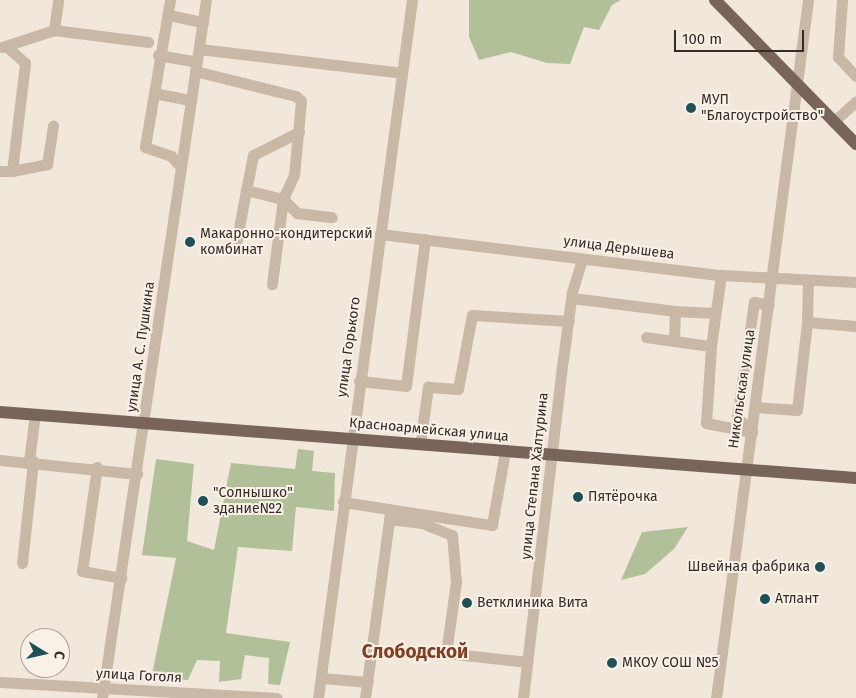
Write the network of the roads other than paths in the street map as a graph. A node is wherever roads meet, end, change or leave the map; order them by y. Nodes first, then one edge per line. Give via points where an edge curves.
1 (58, 0) edge
2 (170, 0) edge
3 (206, 0) edge
4 (412, 0) edge
5 (715, 0) edge
6 (808, 0) edge
7 (842, 0) edge
8 (169, 15) junction
9 (202, 22) junction
10 (54, 30) junction
11 (148, 42) dead end
12 (4, 47) edge
13 (199, 49) junction
14 (158, 55) junction
15 (196, 66) junction
16 (402, 73) junction
17 (856, 76) edge
18 (796, 84) junction
19 (154, 93) junction
20 (191, 100) junction
21 (856, 101) edge
22 (833, 122) junction
23 (53, 125) dead end
24 (299, 132) junction
25 (856, 144) edge
26 (180, 167) junction
27 (0, 171) edge
28 (12, 171) junction
29 (246, 190) junction
30 (283, 199) junction
31 (332, 217) dead end
32 (380, 234) junction
33 (425, 239) junction
34 (235, 250) dead end
35 (582, 259) junction
36 (721, 275) junction
37 (772, 278) junction
38 (808, 280) junction
39 (856, 282) edge
40 (272, 284) dead end
41 (572, 298) junction
42 (769, 305) junction
43 (675, 311) junction
44 (714, 313) junction
45 (569, 321) junction
46 (807, 322) junction
47 (856, 326) edge
48 (646, 337) dead end
49 (674, 341) junction
50 (711, 346) junction
51 (359, 381) junction
52 (755, 407) junction
53 (0, 412) edge
54 (35, 414) junction
55 (146, 420) junction
56 (752, 432) junction
57 (351, 438) junction
58 (420, 444) junction
59 (505, 451) junction
60 (554, 455) junction
61 (0, 460) edge
62 (31, 461) junction
63 (97, 467) junction
64 (747, 467) junction
65 (137, 474) junction
66 (856, 478) edge
67 (343, 502) junction
68 (390, 514) junction
69 (22, 563) dead end
70 (121, 578) junction
71 (528, 662) junction
72 (322, 678) junction
73 (0, 682) edge
74 (368, 682) junction
75 (103, 693) edge
76 (277, 698) edge
77 (318, 698) edge
78 (366, 698) edge
79 (523, 698) edge
80 (716, 698) edge

1 - 10 street
2 - 8 street
3 - 9 street, улица А. С. Пушкина
4 - 16 street, улица Горького
5 - 18 main road
6 - 18 street, Никольская улица
7 - 17 street via 838,57
8 - 9 street
8 - 14 street
9 - 13 street, улица А. С. Пушкина
10 - 11 street
10 - 12 street
12 - 28 street via 26,63
13 - 15 street, улица А. С. Пушкина
13 - 16 street
14 - 15 street
14 - 19 street
15 - 20 street, улица А. С. Пушкина
15 - 24 street via 296,96 302,108
16 - 32 street, улица Горького
18 - 22 main road
18 - 37 street, Никольская улица
19 - 20 street
19 - 26 street via 145,146 171,156
20 - 26 street, улица А. С. Пушкина
21 - 22 street
22 - 25 main road
23 - 28 street via 47,164
24 - 29 street via 253,156
24 - 30 street via 294,175
26 - 55 street, улица А. С. Пушкина
27 - 28 street
29 - 30 street
29 - 34 street
30 - 31 street via 297,214
30 - 40 street
32 - 33 street, улица Дерышева
32 - 51 street, улица Горького
33 - 35 street, улица Дерышева
33 - 51 street via 406,386
35 - 36 street, улица Дерышева
35 - 41 street, улица Степана Халтурина
36 - 37 street, улица Дерышева
36 - 44 street
37 - 38 street, улица Дерышева
37 - 42 street, Никольская улица
38 - 39 street, улица Дерышева
38 - 46 street
41 - 43 street
41 - 45 street, улица Степана Халтурина
42 - 52 street, Никольская улица
42 - 56 street via 754,302 737,417
43 - 44 street
43 - 49 street
44 - 50 street
45 - 58 street via 472,315 458,389 428,387
45 - 60 street, улица Степана Халтурина
46 - 47 street
46 - 52 street via 797,410
48 - 49 street
49 - 50 street
50 - 56 street via 706,423
51 - 57 street, улица Горького
52 - 56 street, Никольская улица
53 - 54 main road, Красноармейская улица
54 - 55 main road, Красноармейская улица
54 - 62 street
55 - 57 main road, Красноармейская улица
55 - 65 street, улица А. С. Пушкина
56 - 64 street, Никольская улица
57 - 58 main road, Красноармейская улица
57 - 67 street, улица Горького
58 - 59 main road, Красноармейская улица
59 - 60 main road, Красноармейская улица
59 - 68 street via 492,525
60 - 64 main road, Красноармейская улица
60 - 71 street, улица Степана Халтурина
61 - 62 street
62 - 63 street
62 - 69 street
63 - 65 street
63 - 70 street via 82,571
64 - 66 main road, Красноармейская улица
64 - 80 street, Никольская улица
65 - 70 street, улица А. С. Пушкина
67 - 68 street
67 - 72 street, улица Горького
68 - 71 street via 452,535 456,582 446,653
68 - 74 street
70 - 75 street, улица А. С. Пушкина
71 - 79 street, улица Степана Халтурина
72 - 74 street
72 - 77 street, улица Горького
73 - 75 street, улица Гоголя
74 - 78 street
75 - 76 street, улица Гоголя

